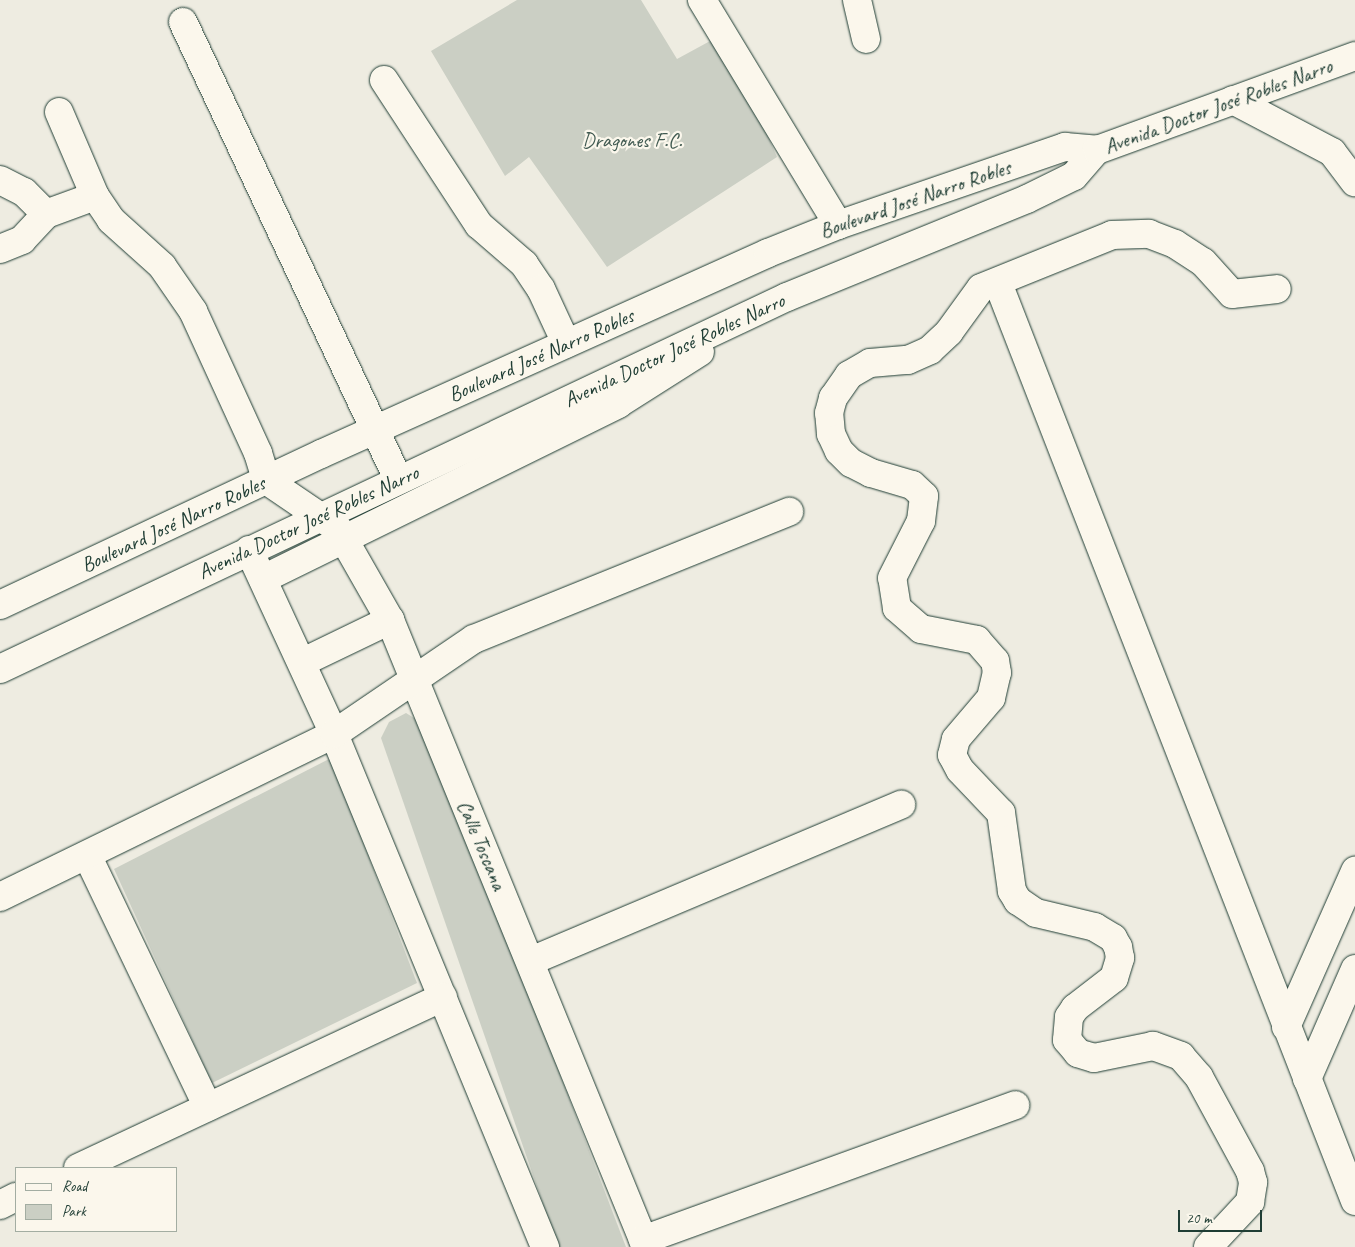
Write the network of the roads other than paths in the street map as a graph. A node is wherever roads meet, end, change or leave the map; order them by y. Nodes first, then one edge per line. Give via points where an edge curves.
1 (702, 0) edge
2 (857, 0) edge
3 (183, 22) dead end
4 (866, 39) dead end
5 (1355, 56) edge
6 (384, 80) dead end
7 (1233, 100) junction
8 (59, 112) dead end
9 (1097, 150) junction
10 (0, 180) edge
11 (1355, 182) edge
12 (94, 196) junction
13 (46, 214) junction
14 (838, 225) junction
15 (0, 249) edge
16 (998, 283) junction
17 (1277, 289) dead end
18 (743, 318) junction
19 (566, 343) junction
20 (375, 430) junction
21 (398, 479) junction
22 (266, 480) junction
23 (789, 512) dead end
24 (318, 516) junction
25 (343, 537) junction
26 (249, 550) junction
27 (263, 579) junction
28 (0, 605) edge
29 (390, 620) junction
30 (303, 662) junction
31 (0, 669) edge
32 (414, 681) junction
33 (334, 734) junction
34 (901, 804) dead end
35 (88, 857) junction
36 (1355, 871) edge
37 (0, 897) edge
38 (531, 960) junction
39 (1355, 969) edge
40 (443, 997) junction
41 (1286, 1027) junction
42 (1307, 1078) junction
43 (1015, 1105) dead end
44 (208, 1107) junction
45 (80, 1167) edge
46 (15, 1197) edge
47 (1355, 1200) edge
48 (0, 1204) edge
49 (644, 1244) edge
50 (545, 1247) edge
51 (1208, 1247) edge

1 - 14 street
2 - 4 street
3 - 20 street
5 - 7 street, Avenida Doctor José Robles Narro
6 - 19 street via 479,225 524,264 541,289
7 - 9 street, Avenida Doctor José Robles Narro
7 - 11 street via 1332,152
8 - 12 street
9 - 14 street, Boulevard José Narro Robles via 1065,147
9 - 18 street, Avenida Doctor José Robles Narro via 1074,176 1027,200
10 - 13 street via 24,192
12 - 13 street
12 - 22 street via 111,220 145,249 177,285 258,453
13 - 15 street via 22,240
14 - 19 street, Boulevard José Narro Robles
16 - 17 street via 1112,235 1132,231 1149,234 1188,251 1232,294
16 - 41 street
16 - 51 street via 975,293 949,332 930,350 908,360 870,363 849,375 833,398 831,434 839,451 851,463 871,473 912,485 924,496 921,521 892,578 897,608 921,628 977,640 995,661 997,673 991,698 956,739 952,755 960,770 1001,813 1012,891 1018,901 1036,913 1095,927 1113,938 1118,947 1120,958 1114,978 1075,1008 1069,1017 1067,1040 1078,1053 1094,1058 1153,1046 1181,1056 1199,1077 1250,1172 1253,1182 1250,1202
18 - 21 street, Avenida Doctor José Robles Narro
18 - 25 street via 683,365 618,404
19 - 20 street, Boulevard José Narro Robles
20 - 21 street
20 - 22 street, Boulevard José Narro Robles
21 - 24 street, Avenida Doctor José Robles Narro
22 - 24 street, Calle Toscana
22 - 28 street, Boulevard José Narro Robles
23 - 32 street via 474,639
24 - 25 street, Calle Toscana
24 - 26 street, Avenida Doctor José Robles Narro
25 - 27 street
25 - 29 street, Calle Toscana
26 - 27 street
26 - 31 street, Avenida Doctor José Robles Narro
27 - 30 street
29 - 30 street
29 - 32 street, Calle Toscana
30 - 33 street
32 - 33 street
32 - 38 street, Calle Toscana
33 - 35 street
33 - 40 street
34 - 38 street
35 - 37 street
35 - 44 street
36 - 41 street
38 - 49 street, Calle Toscana
39 - 42 street
40 - 44 street
40 - 50 street
41 - 42 street
42 - 47 street
43 - 49 street
44 - 45 street
46 - 48 street

